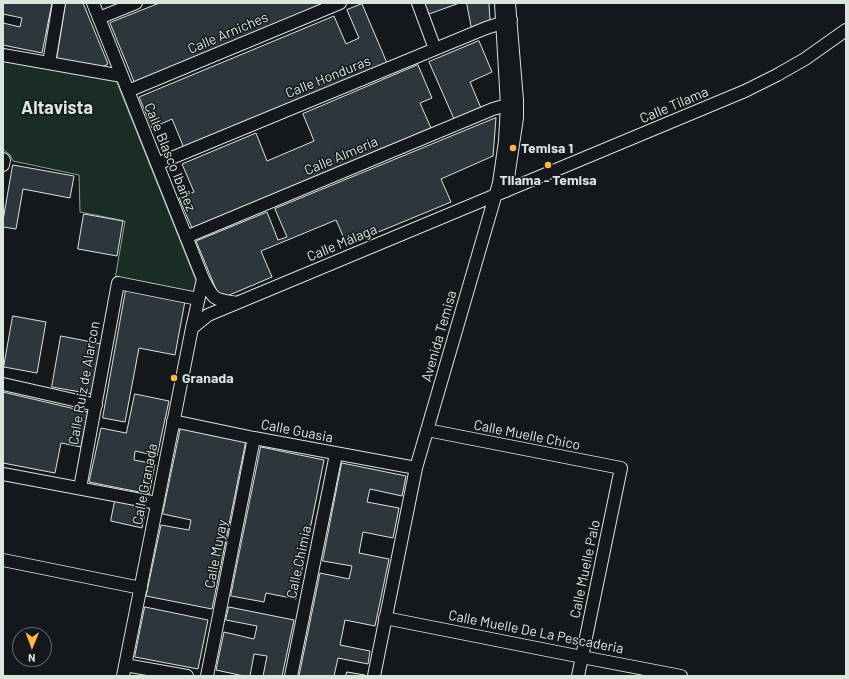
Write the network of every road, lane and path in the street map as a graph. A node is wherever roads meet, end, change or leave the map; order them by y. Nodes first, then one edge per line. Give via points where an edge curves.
1 (59, 3) edge
2 (93, 3) edge
3 (136, 3) edge
4 (340, 3) edge
5 (418, 3) edge
6 (501, 3) edge
7 (509, 3) edge
8 (99, 18) junction
9 (507, 22) junction
10 (846, 30) edge
11 (435, 49) junction
12 (3, 55) edge
13 (49, 63) junction
14 (122, 76) junction
15 (128, 91) junction
16 (508, 105) junction
17 (157, 164) junction
18 (501, 193) junction
19 (186, 237) junction
20 (203, 279) junction
21 (198, 299) junction
22 (237, 303) junction
23 (192, 328) junction
24 (3, 384) edge
25 (96, 405) junction
26 (173, 421) junction
27 (427, 430) junction
28 (254, 438) junction
29 (336, 454) junction
30 (416, 468) junction
31 (620, 468) joint
32 (3, 474) edge
33 (80, 488) junction
34 (157, 503) junction
35 (3, 560) edge
36 (140, 588) junction
37 (385, 618) junction
38 (582, 657) junction
39 (124, 670) edge
40 (187, 676) edge
41 (207, 676) edge
42 (291, 676) edge
43 (374, 676) edge
44 (578, 676) edge
45 (682, 676) edge

1 - 13 street
2 - 8 street, Calle Blasco Ibañez
3 - 8 street
4 - 15 street, Calle Arniches
5 - 11 street
6 - 9 street, Avenida Temisa
7 - 9 street, Avenida Temisa
8 - 14 street, Calle Blasco Ibañez
9 - 11 street, Calle Honduras
9 - 16 street, Avenida Temisa
9 - 18 street, Avenida Temisa via 517,118
10 - 18 street, Calle Tilama via 805,59 745,91
11 - 17 street, Calle Honduras
12 - 13 street
13 - 14 street
14 - 15 street, Calle Blasco Ibañez
15 - 17 street, Calle Blasco Ibañez
16 - 18 street, Avenida Temisa via 506,141 499,183
16 - 19 street, Calle Almería
17 - 19 street, Calle Blasco Ibañez
18 - 22 street, Calle Málaga
18 - 27 street, Avenida Temisa
19 - 20 street, Calle Blasco Ibañez
20 - 21 street, Calle Granada
20 - 22 street, Calle Blasco Ibañez via 216,299
21 - 23 street, Calle Granada
21 - 25 street, Calle Ruiz de Alarcon via 118,283
22 - 23 street, Calle Málaga via 208,316
23 - 26 street, Calle Granada
24 - 25 street
25 - 33 street, Calle Ruiz de Alarcon
26 - 28 street, Calle Guasia
26 - 34 street, Calle Granada
27 - 30 street, Avenida Temisa
27 - 31 street, Calle Muelle Chico
28 - 29 street, Calle Guasia
28 - 41 street, Calle Muyay
29 - 30 street, Calle Guasia
29 - 42 street, Calle Chimia
30 - 37 street, Avenida Temisa
31 - 38 street, Calle Muelle Palo
32 - 33 street
33 - 34 street
34 - 36 street, Calle Granada
35 - 36 street
36 - 39 street, Calle Granada
37 - 38 street, Calle Muelle De La Pescaderia
37 - 43 street, Avenida Temisa
38 - 44 street, Calle Muelle Palo
38 - 45 street, Calle Muelle De La Pescaderia
39 - 40 street

